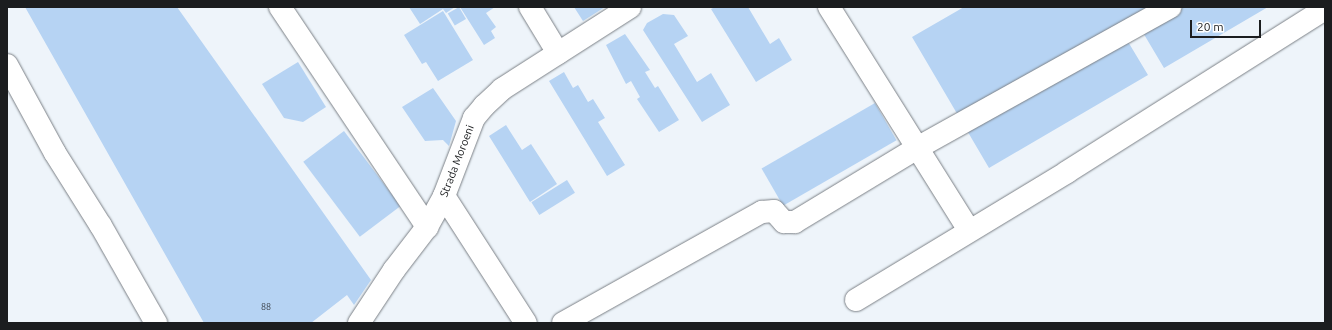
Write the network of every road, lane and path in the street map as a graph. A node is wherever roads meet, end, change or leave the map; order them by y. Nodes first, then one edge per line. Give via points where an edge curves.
1 (280, 7) edge
2 (530, 7) edge
3 (630, 7) edge
4 (829, 7) edge
5 (1170, 7) edge
6 (1325, 9) edge
7 (558, 53) junction
8 (7, 65) edge
9 (917, 148) junction
10 (444, 196) junction
11 (427, 226) junction
12 (969, 230) junction
13 (856, 300) dead end
14 (156, 323) edge
15 (359, 323) edge
16 (526, 323) edge
17 (563, 323) edge

1 - 11 street
2 - 7 street
3 - 7 street, Strada Moroeni
4 - 9 street
5 - 9 street
6 - 12 street via 1067,172
7 - 10 street, Strada Moroeni via 502,89 474,118
8 - 14 street via 55,153 101,226
9 - 12 street
9 - 17 street via 795,222 784,222 774,211 762,212
10 - 11 street, Strada Moroeni
10 - 16 street
11 - 15 street, Strada Moroeni
12 - 13 street

